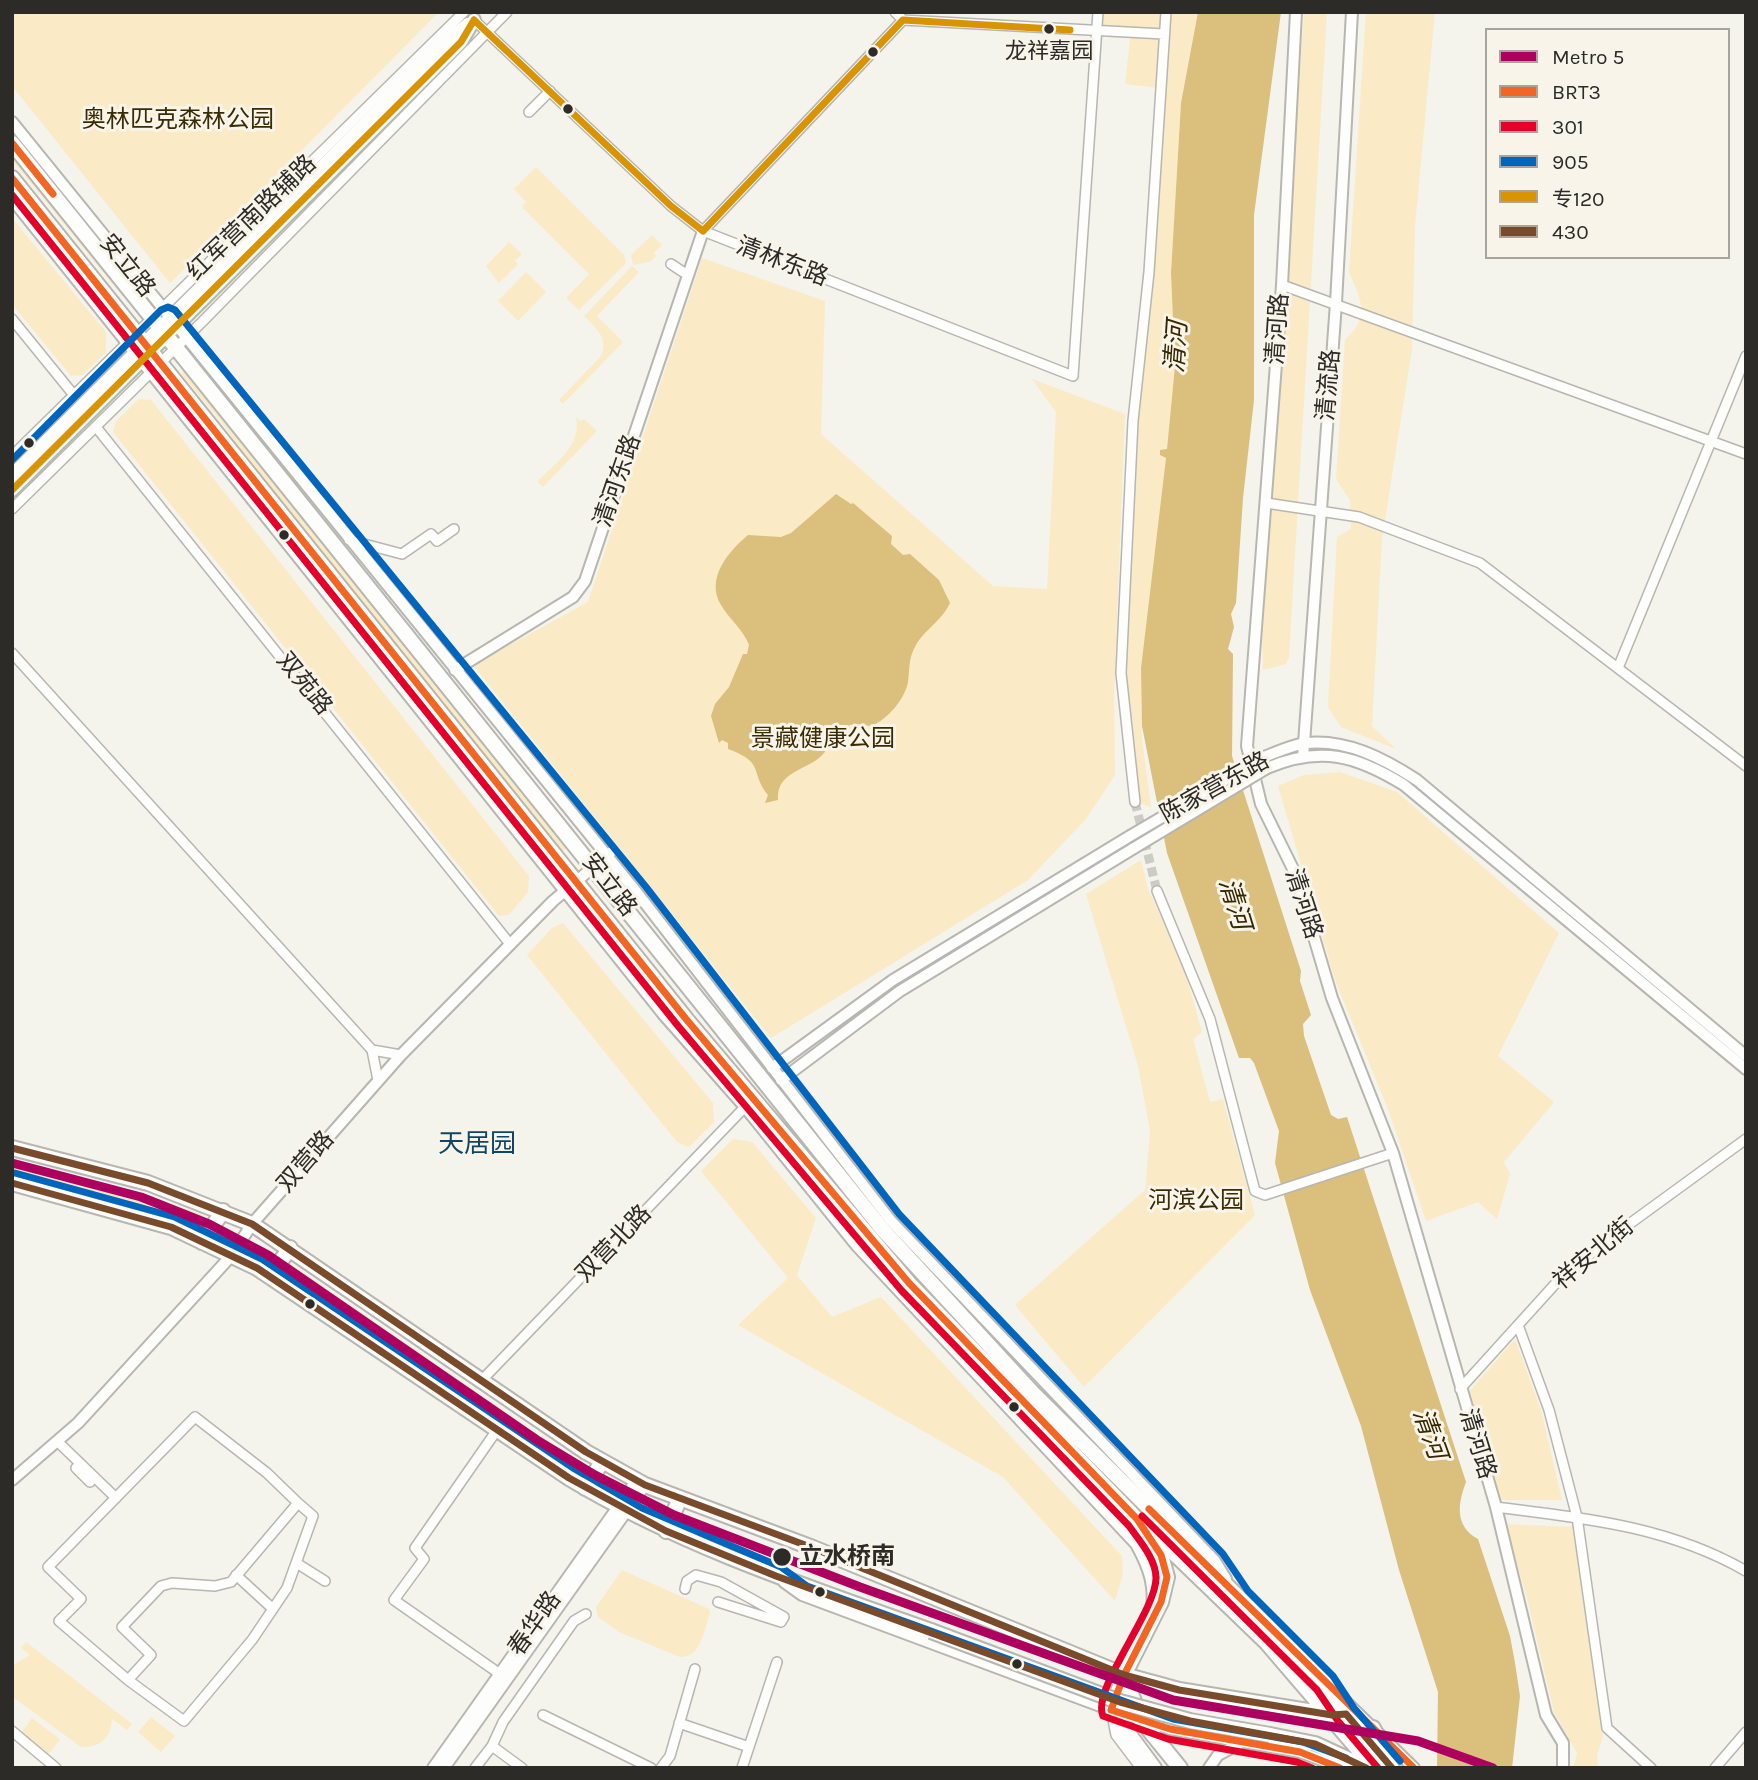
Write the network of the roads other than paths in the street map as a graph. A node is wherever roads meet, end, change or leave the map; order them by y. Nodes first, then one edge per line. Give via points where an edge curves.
1 (507, 12) edge
2 (895, 12) edge
3 (1098, 12) edge
4 (1166, 12) edge
5 (1296, 12) edge
6 (1352, 12) edge
7 (474, 15) edge
8 (903, 20) junction
9 (488, 32) junction
10 (1096, 32) junction
11 (1164, 34) junction
12 (550, 91) junction
13 (529, 112) dead end
14 (12, 122) edge
15 (12, 143) edge
16 (12, 178) edge
17 (12, 199) edge
18 (288, 217) junction
19 (703, 231) junction
20 (267, 238) dead end
21 (671, 264) dead end
22 (683, 272) dead end
23 (1282, 285) junction
24 (1336, 303) junction
25 (12, 319) edge
26 (168, 327) junction
27 (143, 352) junction
28 (1746, 356) edge
29 (73, 394) junction
30 (96, 427) junction
31 (1711, 441) junction
32 (1746, 454) edge
33 (12, 456) edge
34 (12, 475) edge
35 (12, 489) edge
36 (1266, 503) junction
37 (12, 509) edge
38 (1319, 510) junction
39 (454, 528) dead end
40 (349, 540) junction
41 (12, 653) edge
42 (1618, 668) junction
43 (455, 670) junction
44 (1304, 743) junction
45 (1303, 757) junction
46 (1266, 762) junction
47 (1746, 766) edge
48 (1135, 802) tunnel mouth
49 (608, 855) junction
50 (594, 866) junction
51 (569, 887) junction
52 (1157, 891) tunnel mouth
53 (510, 944) junction
54 (372, 1050) junction
55 (401, 1055) junction
56 (1746, 1056) edge
57 (772, 1068) junction
58 (1746, 1069) edge
59 (378, 1080) junction
60 (781, 1080) junction
61 (745, 1107) junction
62 (1746, 1139) edge
63 (12, 1148) edge
64 (1392, 1153) junction
65 (12, 1183) edge
66 (223, 1211) junction
67 (252, 1224) junction
68 (202, 1242) junction
69 (290, 1248) junction
70 (232, 1255) junction
71 (270, 1276) junction
72 (1518, 1325) junction
73 (481, 1381) junction
74 (1460, 1389) junction
75 (497, 1430) junction
76 (57, 1441) junction
77 (602, 1462) junction
78 (76, 1468) dead end
79 (12, 1480) edge
80 (90, 1482) dead end
81 (641, 1483) junction
82 (585, 1488) junction
83 (116, 1498) junction
84 (680, 1498) junction
85 (298, 1503) junction
86 (1496, 1507) junction
87 (622, 1510) junction
88 (1577, 1517) junction
89 (1136, 1519) junction
90 (666, 1531) junction
91 (298, 1564) junction
92 (1746, 1571) edge
93 (236, 1575) junction
94 (776, 1576) junction
95 (326, 1581) dead end
96 (685, 1589) dead end
97 (1240, 1598) junction
98 (718, 1602) dead end
99 (273, 1609) junction
100 (586, 1614) dead end
101 (1150, 1622) junction
102 (777, 1662) dead end
103 (695, 1669) dead end
104 (500, 1674) junction
105 (1124, 1675) junction
106 (128, 1680) junction
107 (1325, 1683) junction
108 (1111, 1710) junction
109 (543, 1715) dead end
110 (1339, 1715) junction
111 (1141, 1720) junction
112 (679, 1723) junction
113 (1373, 1728) junction
114 (12, 1731) edge
115 (1746, 1731) edge
116 (1244, 1741) junction
117 (492, 1746) junction
118 (749, 1747) junction
119 (1340, 1767) edge
120 (1391, 1767) edge
121 (56, 1768) edge
122 (433, 1768) edge
123 (444, 1768) edge
124 (475, 1768) edge
125 (522, 1768) edge
126 (651, 1768) edge
127 (661, 1768) edge
128 (741, 1768) edge
129 (1141, 1768) edge
130 (1154, 1768) edge
131 (1180, 1768) edge
132 (1209, 1768) edge
133 (1367, 1768) edge
134 (1374, 1768) edge
135 (1414, 1768) edge
136 (1563, 1768) edge
137 (1651, 1768) edge
138 (1715, 1768) edge

1 - 9 street, 红军营南路辅路
2 - 8 street
3 - 10 street
4 - 11 street
5 - 23 street, 清河路
6 - 24 street, 清流路
7 - 9 street, 清林东路
7 - 18 main road via 461,42
7 - 26 main road
8 - 10 street
8 - 19 street
9 - 12 street, 清林东路
9 - 26 street, 红军营南路辅路
10 - 11 street
10 - 19 street, 清林东路 via 1073,376
11 - 48 street via 1149,272 1133,421 1121,673
12 - 13 street
12 - 19 street, 清林东路
14 - 26 street, 安立路
15 - 26 main road, 安立路
16 - 27 main road, 安立路
17 - 27 street, 安立路
18 - 20 main road
18 - 26 main road
19 - 43 street, 清河东路 via 585,581 573,597
21 - 22 street
23 - 24 street
23 - 36 street, 清河路
24 - 31 street
24 - 38 street, 清流路
25 - 29 street
26 - 27 main road
26 - 27 street, 红军营南路辅路
26 - 40 street, 安立路
26 - 50 main road, 安立路
27 - 29 street, 红军营南路辅路
27 - 30 street, 红军营南路辅路
27 - 34 main road
27 - 35 main road
27 - 51 main road, 安立路
28 - 31 street
29 - 33 street, 红军营南路辅路
30 - 37 street, 红军营南路辅路
30 - 53 street, 双苑路
31 - 32 street
31 - 42 street
36 - 38 street
36 - 64 street, 清河路 via 1247,746 1258,796 1296,873 1332,998
38 - 42 street via 1359,517 1480,563
38 - 44 street, 清流路
39 - 40 street via 437,541 431,534 402,554
40 - 43 street, 安立路
41 - 54 street
42 - 47 street
43 - 49 street, 安立路
44 - 45 street, 清流路
44 - 46 street, 陈家营东路
44 - 56 street, 陈家营东路 via 1340,745 1372,754 1417,780
45 - 46 street, 陈家营东路
45 - 58 street, 陈家营东路 via 1347,757 1404,785
46 - 57 street, 陈家营东路, bridge via 1130,836 893,980
46 - 60 street, 陈家营东路, bridge via 900,991
49 - 50 street, 双营路
49 - 57 street, 安立路
50 - 51 street, 双营路
50 - 97 main road, 安立路 via 924,1277 1033,1393
51 - 53 street, 双营路
51 - 61 street, 安立路 via 663,1014
51 - 89 main road, 安立路 via 872,1241
52 - 64 street via 1210,1019 1255,1191 1265,1195
53 - 55 street, 双营路
54 - 55 street
54 - 59 street
55 - 59 street, 双营路
57 - 60 street, 安立路
59 - 67 street, 双营路
60 - 97 street, 安立路 via 891,1221 1215,1561
61 - 73 street, 双营北路
61 - 101 street, 安立路 via 883,1275 1136,1544 1150,1569 1154,1596
62 - 72 street, 祥安北街 via 1606,1241 1557,1282
63 - 66 main road via 148,1183
64 - 74 street, 清河路
65 - 68 main road via 136,1215
66 - 67 main road
66 - 68 main road
67 - 69 main road
67 - 70 street, 双营路
68 - 70 main road
69 - 71 main road
69 - 73 main road
70 - 71 main road
70 - 76 street, 双营路
71 - 75 main road
72 - 74 street, 祥安北街
72 - 88 street via 1549,1410
73 - 77 main road
74 - 86 street, 清河路
75 - 82 main road
75 - 104 street via 415,1548 424,1559 394,1600
76 - 79 street, 双营路
76 - 83 street
77 - 81 main road
77 - 82 main road
78 - 80 street
81 - 84 main road
81 - 87 street, 春华路
82 - 87 main road
83 - 85 street via 195,1417 267,1472
83 - 106 street via 48,1567 81,1599 59,1621
84 - 90 main road
84 - 105 main road
85 - 91 street via 313,1516
85 - 93 street
86 - 88 street
86 - 136 street, 清河路 via 1542,1702 1563,1743
87 - 90 main road
87 - 104 street, 春华路
87 - 123 street, 春华路
88 - 92 street via 1678,1538
88 - 137 street via 1607,1728
89 - 101 main road, 安立路 via 1161,1555 1167,1577
89 - 110 main road, 安立路
90 - 94 main road
91 - 95 street
91 - 99 street
93 - 99 street
93 - 106 street via 215,1587 161,1586 122,1627 151,1655
94 - 108 street via 802,1595
94 - 133 main road, bridge via 1119,1702 1190,1721 1315,1744
96 - 98 street via 696,1575 721,1582 784,1617 781,1622
97 - 107 main road, 安立路
99 - 106 street via 214,1689 184,1721
100 - 117 street via 574,1621 503,1722
101 - 105 main road, 安立路
102 - 118 street
103 - 112 street
104 - 122 street, 春华路
105 - 108 main road, 安立路
105 - 110 main road via 1179,1690
105 - 111 main road
107 - 110 main road, 安立路
107 - 113 street, 安立路
108 - 111 street
108 - 129 street via 1116,1735
108 - 130 main road
109 - 126 street
110 - 120 main road, 安立路
110 - 134 main road, 安立路
111 - 116 street
111 - 131 main road
112 - 118 street
112 - 127 street via 670,1756
113 - 120 main road
113 - 135 street, 安立路
114 - 121 street
115 - 138 street
116 - 119 street via 1300,1752
116 - 132 street via 1218,1755
117 - 124 street
117 - 125 street
118 - 128 street

